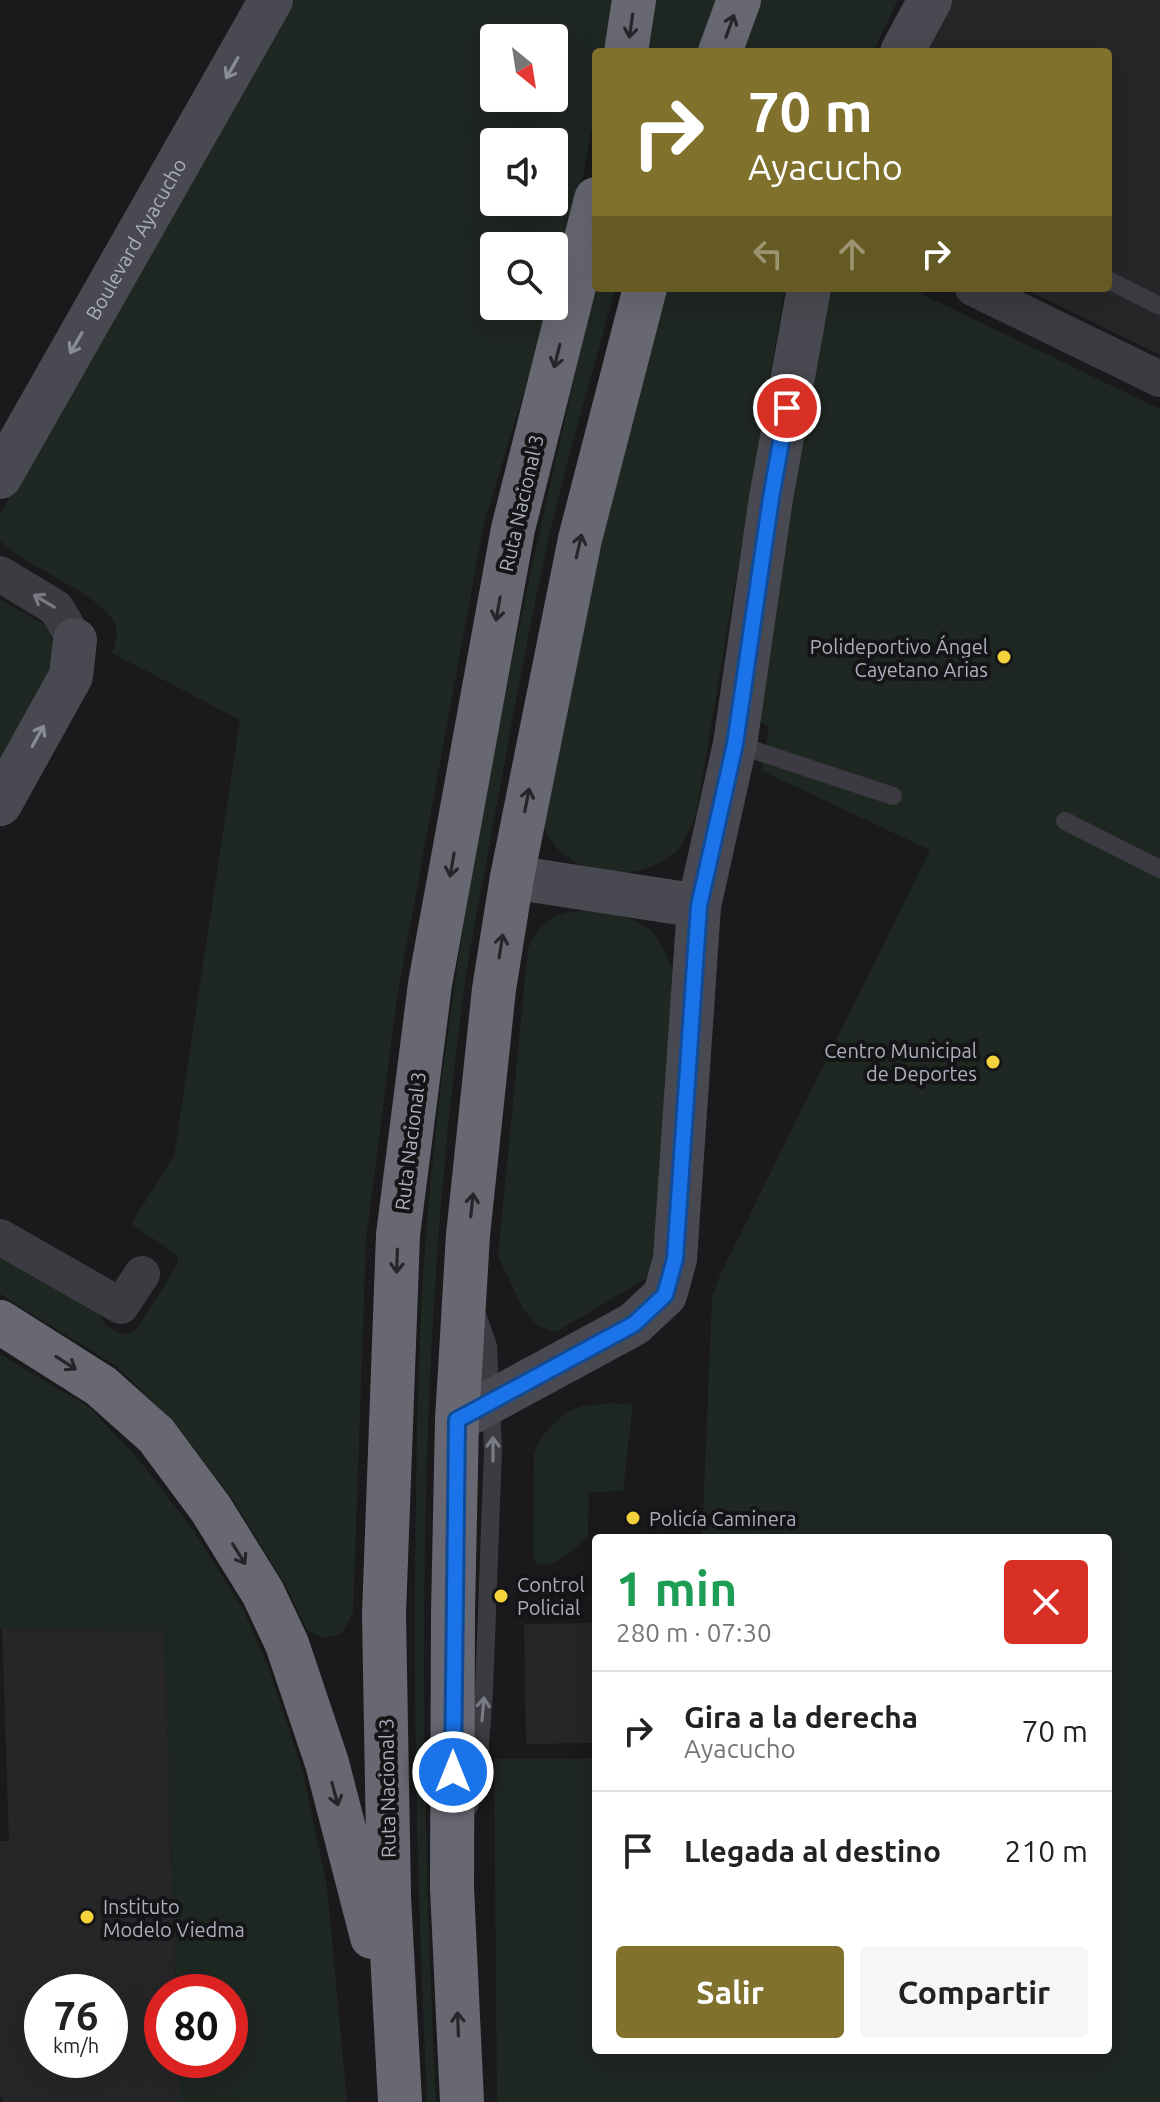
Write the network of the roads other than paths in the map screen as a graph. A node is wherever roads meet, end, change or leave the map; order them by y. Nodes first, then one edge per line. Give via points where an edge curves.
1 (271, 0) edge
2 (634, 0) edge
3 (739, 0) edge
4 (930, 0) edge
5 (627, 48) edge
6 (721, 48) edge
7 (904, 48) edge
8 (592, 215) edge
9 (1112, 282) edge
10 (644, 292) edge
11 (808, 292) edge
12 (981, 292) edge
13 (1160, 306) edge
14 (1160, 379) edge
15 (0, 477) edge
16 (0, 574) edge
17 (75, 640) joint
18 (735, 744) junction
19 (893, 796) dead end
20 (0, 804) edge
21 (1065, 821) dead end
22 (1160, 869) edge
23 (512, 877) junction
24 (699, 906) junction
25 (0, 1237) edge
26 (142, 1274) dead end
27 (0, 1322) edge
28 (474, 1411) junction
29 (397, 2044) junction
30 (400, 2102) edge
31 (462, 2102) edge

1 -> 15 street, Boulevard Ayacucho
2 -> 5 highway
6 -> 3 highway
4 - 7 street
8 -> 29 highway, Ruta Nacional 3 via 510,545 430,984 398,1235 384,1614
9 - 13 lane
23 -> 10 highway via 580,539
11 - 18 street
12 - 14 street
17 -> 16 street via 56,608
20 -> 17 street via 71,676
18 - 19 lane
18 - 24 street
21 - 22 lane
23 - 24 street
28 -> 23 highway via 466,1281 494,989
24 - 28 street via 675,1259 665,1295 634,1324
25 - 26 street via 121,1306
27 -> 29 highway via 101,1386 156,1435 211,1509 263,1593 287,1644 327,1763
31 -> 28 highway via 452,1868 453,1629
29 - 30 highway, Ruta Nacional 3

